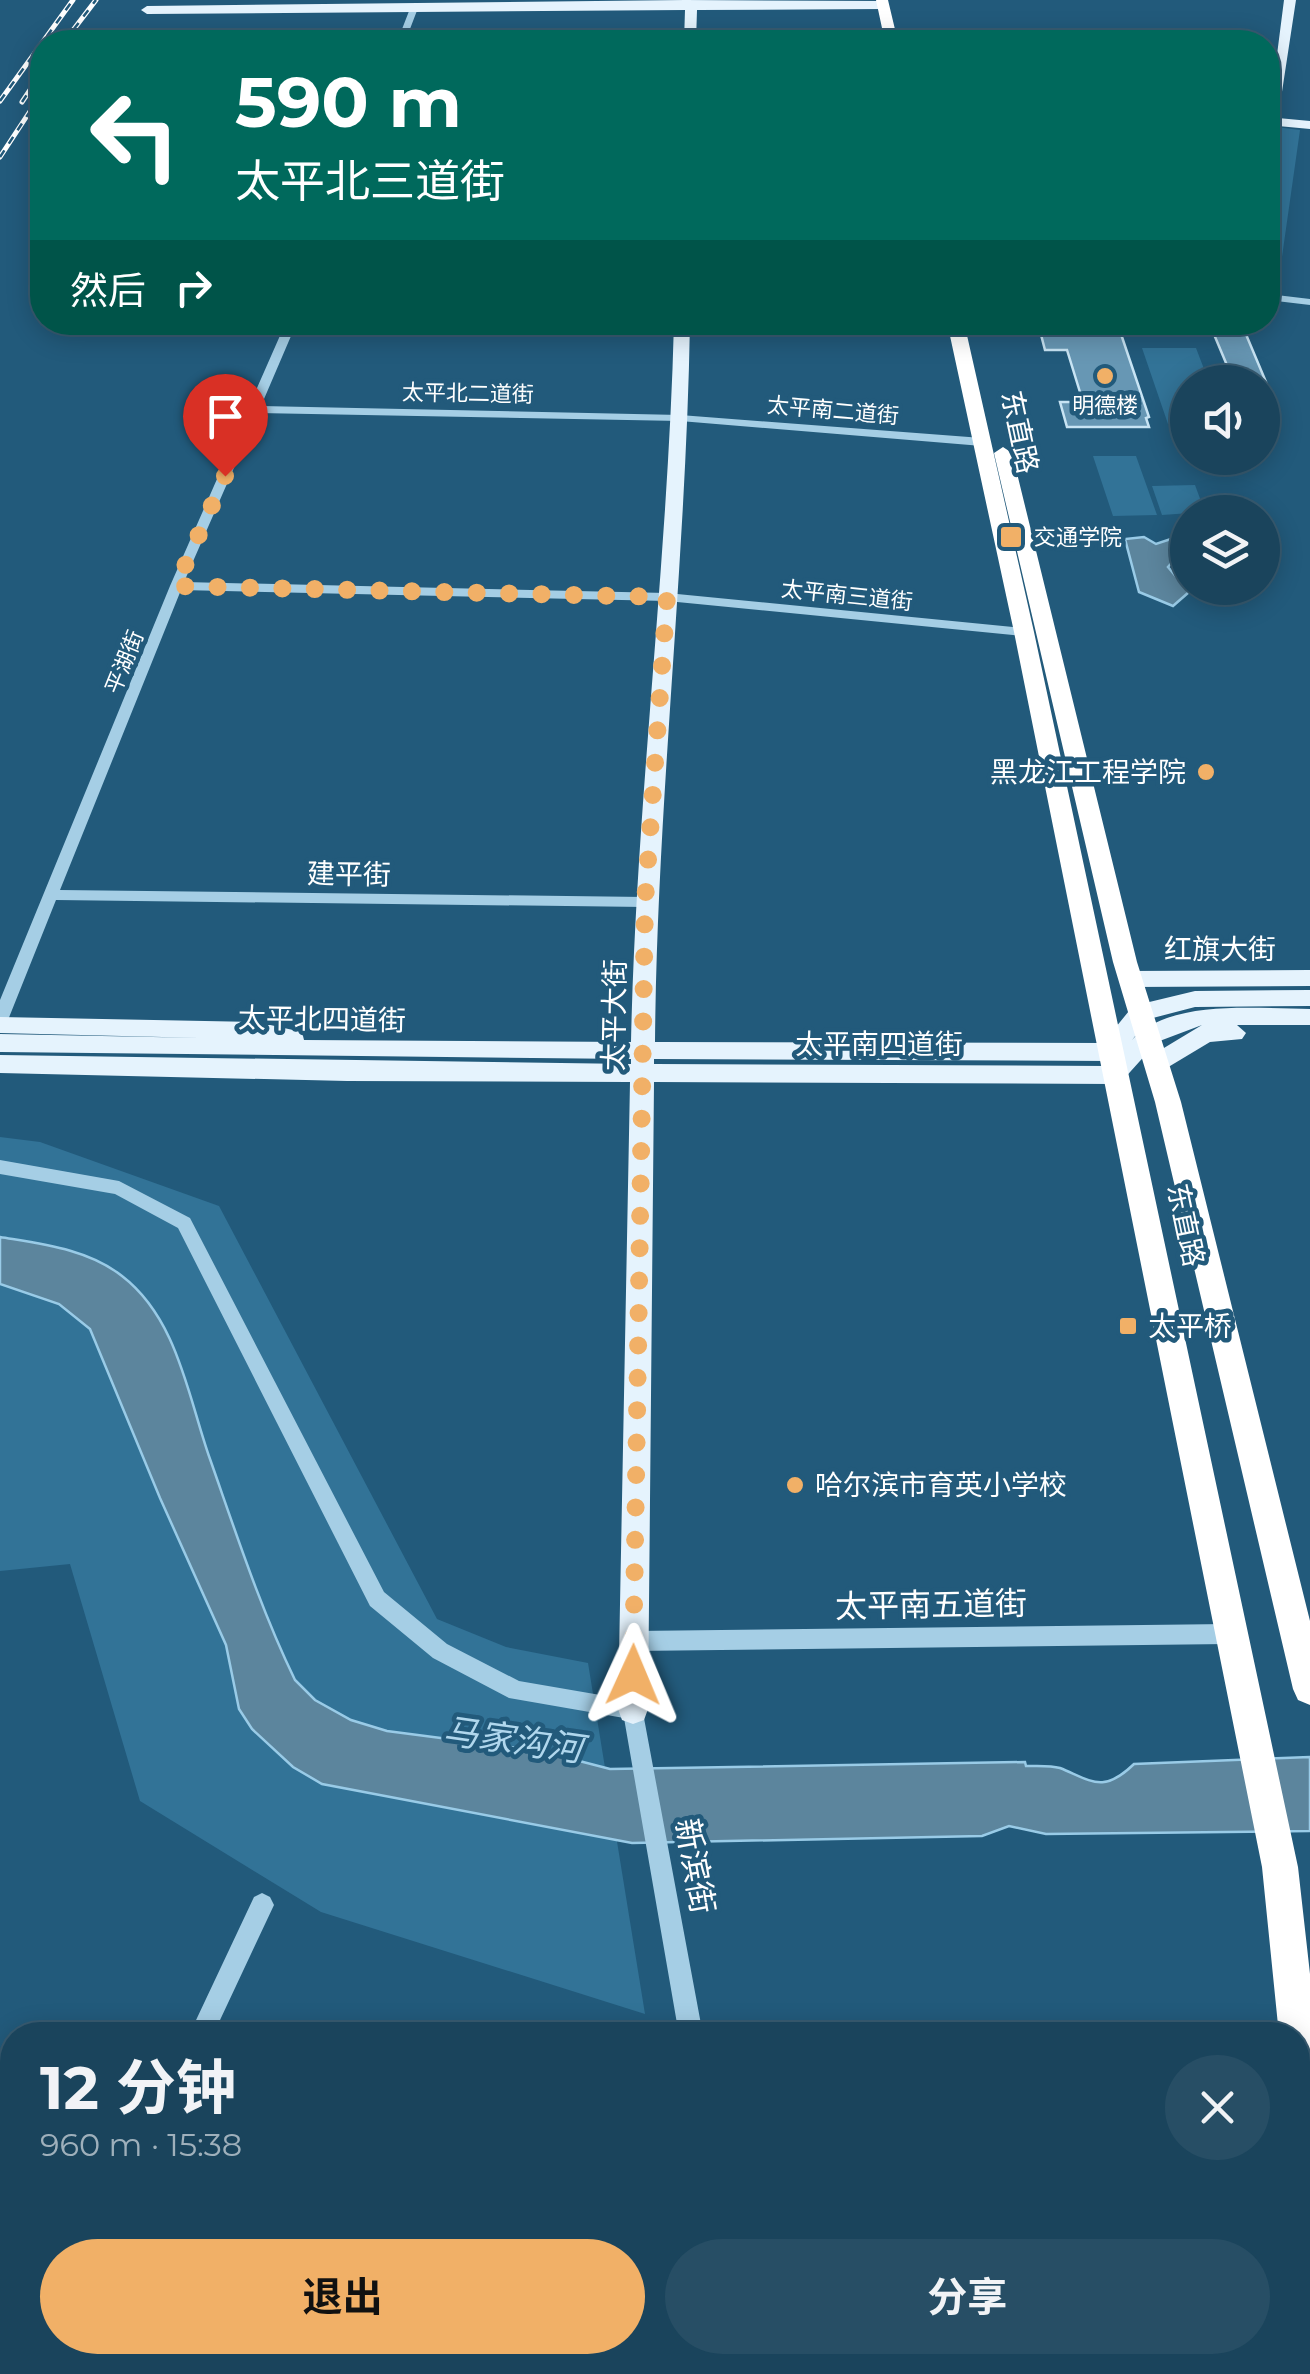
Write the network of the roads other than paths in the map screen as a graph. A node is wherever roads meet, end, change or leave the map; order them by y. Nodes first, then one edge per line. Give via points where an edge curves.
1 (1290, 0) edge
2 (888, 2) edge
3 (542, 3) edge
4 (691, 3) edge
5 (370, 4) edge
6 (414, 8) junction
7 (147, 10) dead end
8 (406, 30) edge
9 (690, 30) edge
10 (891, 30) edge
11 (901, 30) edge
12 (1280, 60) edge
13 (1280, 122) edge
14 (1310, 125) edge
15 (1280, 298) edge
16 (1310, 302) edge
17 (286, 335) edge
18 (682, 335) edge
19 (958, 335) edge
20 (976, 335) edge
21 (254, 409) junction
22 (680, 418) junction
23 (982, 442) junction
24 (176, 586) junction
25 (667, 597) junction
26 (1024, 632) junction
27 (52, 895) junction
28 (645, 902) junction
29 (1310, 978) edge
30 (1130, 979) junction
31 (1310, 998) edge
32 (1198, 1008) junction
33 (1310, 1017) edge
34 (0, 1022) edge
35 (1145, 1024) junction
36 (1310, 1034) edge
37 (0, 1043) edge
38 (363, 1050) junction
39 (246, 1058) junction
40 (644, 1062) junction
41 (1112, 1063) junction
42 (1157, 1063) junction
43 (0, 1064) edge
44 (347, 1072) junction
45 (0, 1080) edge
46 (0, 1167) edge
47 (1228, 1634) junction
48 (634, 1642) junction
49 (1310, 1689) edge
50 (633, 1709) junction
51 (262, 1905) dead end
52 (206, 2022) edge
53 (688, 2022) edge
54 (1297, 2022) edge

1 - 12 main road
2 - 4 main road
2 - 10 highway
2 - 11 highway
3 - 4 main road
3 - 6 main road
4 - 9 main road
5 - 6 main road
5 - 7 main road
6 - 8 street
13 - 14 main road
15 - 16 street
17 - 21 street, 平湖街
18 - 22 main road, 太平大街
19 - 23 highway, 东直路
20 - 30 highway, 东直路
21 - 22 street, 太平北二道街
21 - 24 street, 平湖街
22 - 23 street, 太平南二道街
22 - 25 main road, 太平大街
23 - 26 highway, 东直路
24 - 25 street, 太平南三道街
24 - 27 street, 平湖街
25 - 26 street, 太平南三道街
25 - 28 main road, 太平大街
26 - 41 highway, 东直路
27 - 28 street, 建平街
27 - 34 street, 平湖街
28 - 40 main road, 太平大街
29 - 30 main road, 红旗大街
30 - 35 highway, 东直路
31 - 32 main road, 红旗大街
32 - 33 main road
32 - 35 main road
34 - 38 main road via 257,1030
35 - 41 main road
35 - 42 highway, 东直路
36 - 42 main road via 1206,1032
37 - 39 main road, 太平北四道街
38 - 39 main road, 太平北四道街
38 - 40 main road, 太平北四道街
39 - 43 main road, 太平北四道街
39 - 44 main road, 太平北四道街
40 - 41 main road, 太平南四道街
40 - 44 main road, 太平北四道街
40 - 48 main road, 太平大街
41 - 47 highway, 东直路
42 - 49 highway, 东直路
44 - 45 main road via 232,1084
46 - 50 street via 119,1188 184,1223 378,1599 440,1651 517,1691
47 - 48 street, 太平南五道街
47 - 54 highway, 东直路 via 1280,1867
48 - 50 main road, 太平大街
50 - 53 street, 新滨街
51 - 52 street

